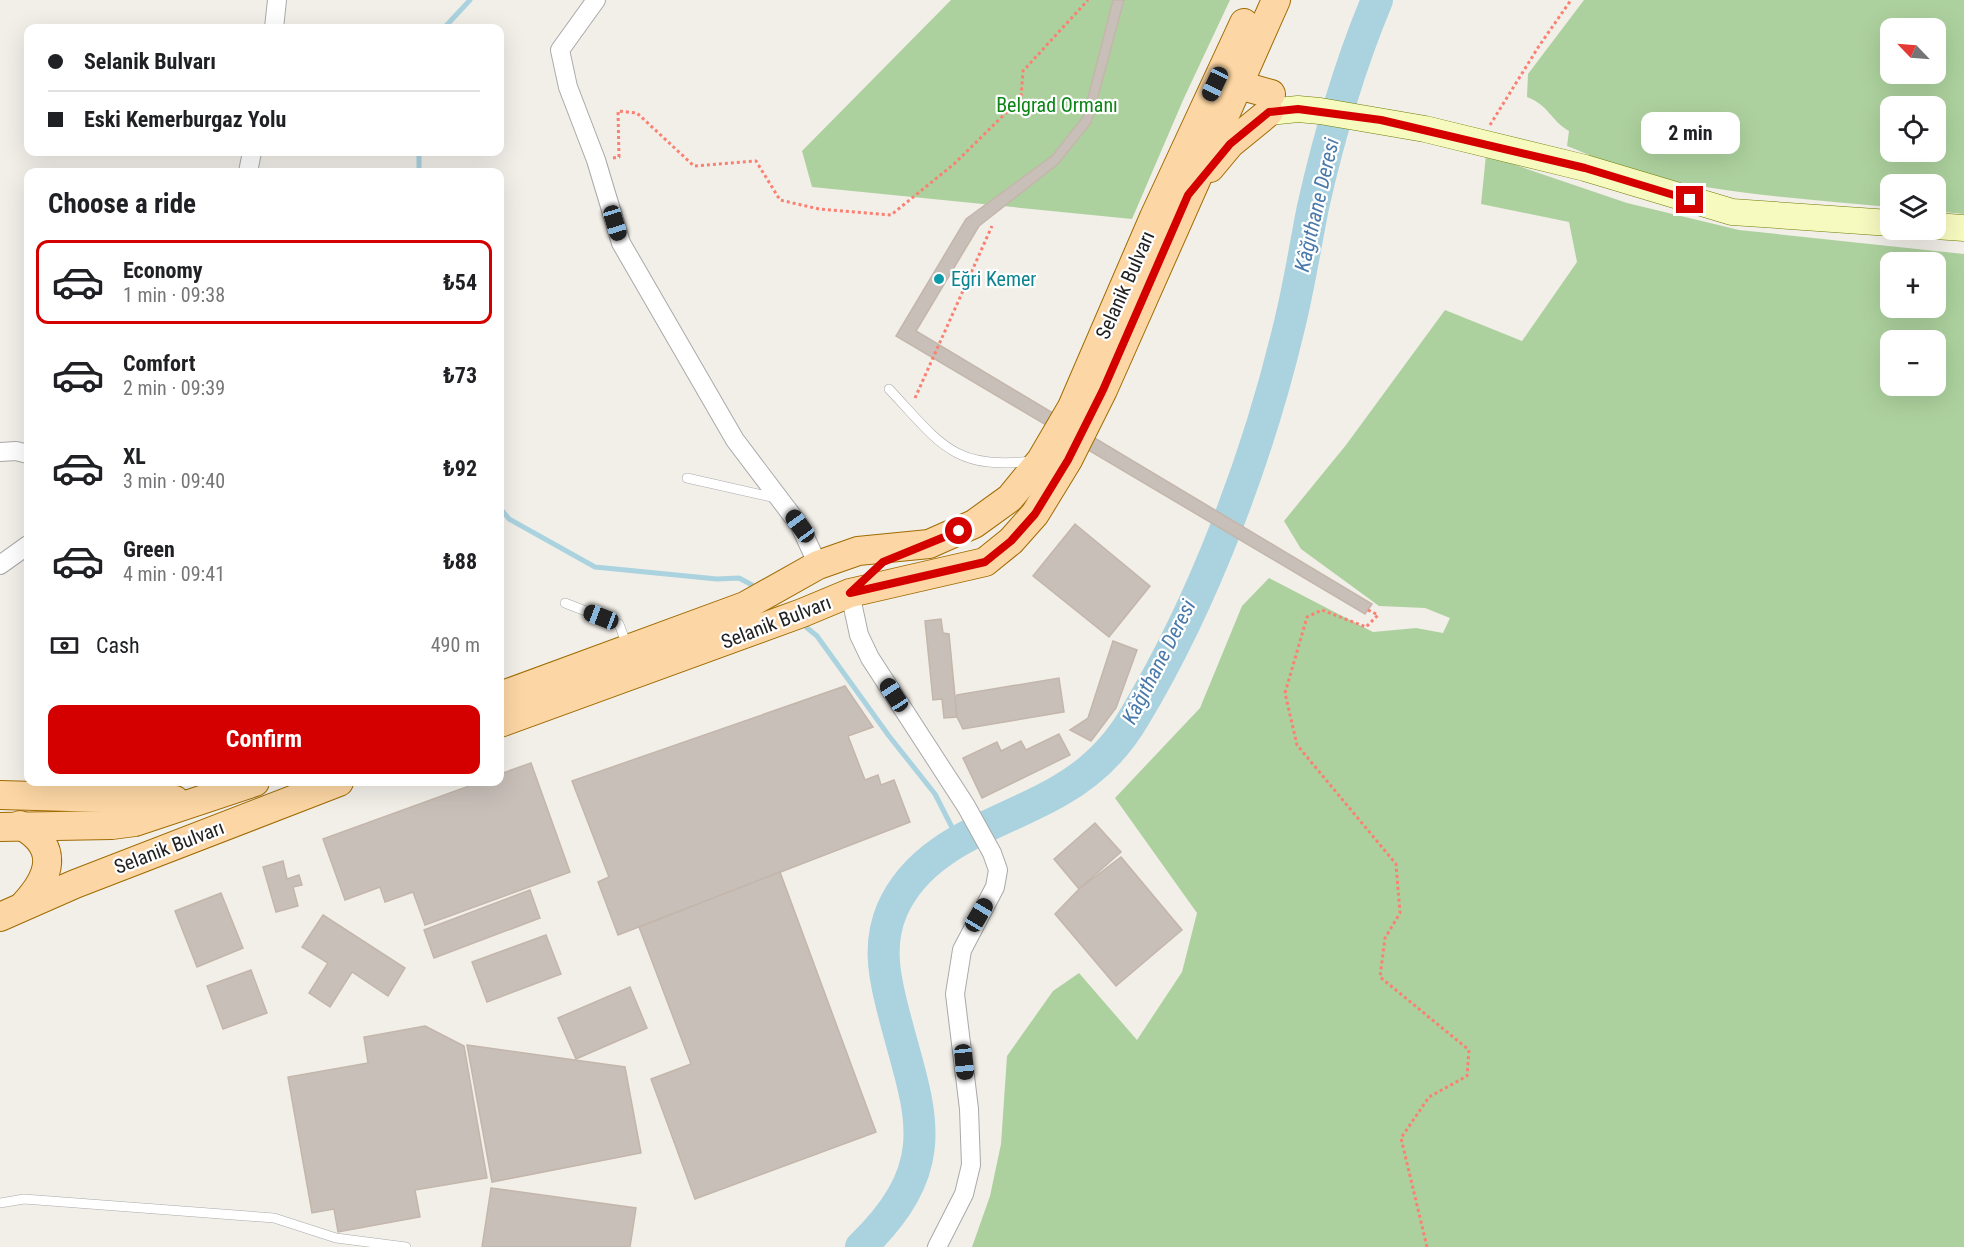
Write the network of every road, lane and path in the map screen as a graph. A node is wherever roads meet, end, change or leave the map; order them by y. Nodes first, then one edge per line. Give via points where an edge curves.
1 (277, 0) edge
2 (596, 0) edge
3 (1088, 0) edge
4 (1255, 0) edge
5 (1276, 0) edge
6 (1571, 0) edge
7 (274, 24) edge
8 (1256, 42) junction
9 (1228, 89) junction
10 (1270, 103) junction
11 (1480, 142) junction
12 (596, 160) junction
13 (1188, 195) junction
14 (1880, 222) edge
15 (992, 225) dead end
16 (1946, 227) edge
17 (1964, 228) edge
18 (889, 389) dead end
19 (909, 411) junction
20 (0, 452) edge
21 (24, 453) edge
22 (1041, 460) junction
23 (687, 478) dead end
24 (781, 499) junction
25 (929, 544) junction
26 (24, 548) edge
27 (0, 565) edge
28 (814, 567) junction
29 (850, 593) junction
30 (565, 603) dead end
31 (1368, 610) dead end
32 (629, 650) junction
33 (504, 695) edge
34 (504, 722) edge
35 (244, 786) edge
36 (310, 787) edge
37 (0, 795) edge
38 (201, 801) junction
39 (7, 823) edge
40 (7, 911) edge
41 (0, 1203) edge
42 (405, 1247) edge
43 (938, 1247) edge
44 (1427, 1247) edge

1 - 7 street
2 - 12 street via 561,50 568,87
3 - 12 path via 1023,71 1021,98 954,164 891,215 819,209 780,200 756,161 694,166 637,113 618,111 619,157
4 - 9 main road
5 - 8 main road
6 - 11 path
8 - 9 main road
8 - 10 main road
9 - 10 main road via 1246,107
9 - 13 main road, Selanik Bulvarı
9 - 22 main road, Selanik Bulvarı via 1072,407
10 - 11 main road via 1381,120
10 - 13 main road
11 - 14 main road via 1585,168 1732,213
12 - 24 street via 621,243 735,440
13 - 29 main road, Selanik Bulvarı via 1103,390 1035,514 985,562
15 - 19 path
16 - 17 main road
18 - 19 lane
19 - 22 lane via 952,452 970,460 1001,465
20 - 21 street
22 - 25 main road, Selanik Bulvarı via 1010,498 974,524
23 - 24 lane
24 - 28 street via 800,526
25 - 28 main road, Selanik Bulvarı via 858,551
25 - 29 main road via 883,562
26 - 27 street
28 - 29 main road
28 - 32 main road, Selanik Bulvarı via 745,606
29 - 34 main road, Selanik Bulvarı
29 - 43 street via 859,634 870,658 966,806 998,870 995,887 962,950 955,994 969,1109 971,1165 964,1194
30 - 32 lane via 619,624
31 - 44 path via 1378,615 1366,627 1322,610 1307,617 1285,693 1297,746 1396,864 1400,913 1385,938 1380,977 1469,1050 1467,1076 1429,1097 1401,1138
32 - 33 main road, Selanik Bulvarı
35 - 38 main road, Selanik Bulvarı
36 - 40 main road, Selanik Bulvarı
37 - 38 main road
38 - 39 main road, Selanik Bulvarı via 135,822 112,825
39 - 40 main road via 34,833 46,850 47,861 39,889
41 - 42 lane via 35,1200 274,1218 336,1238

